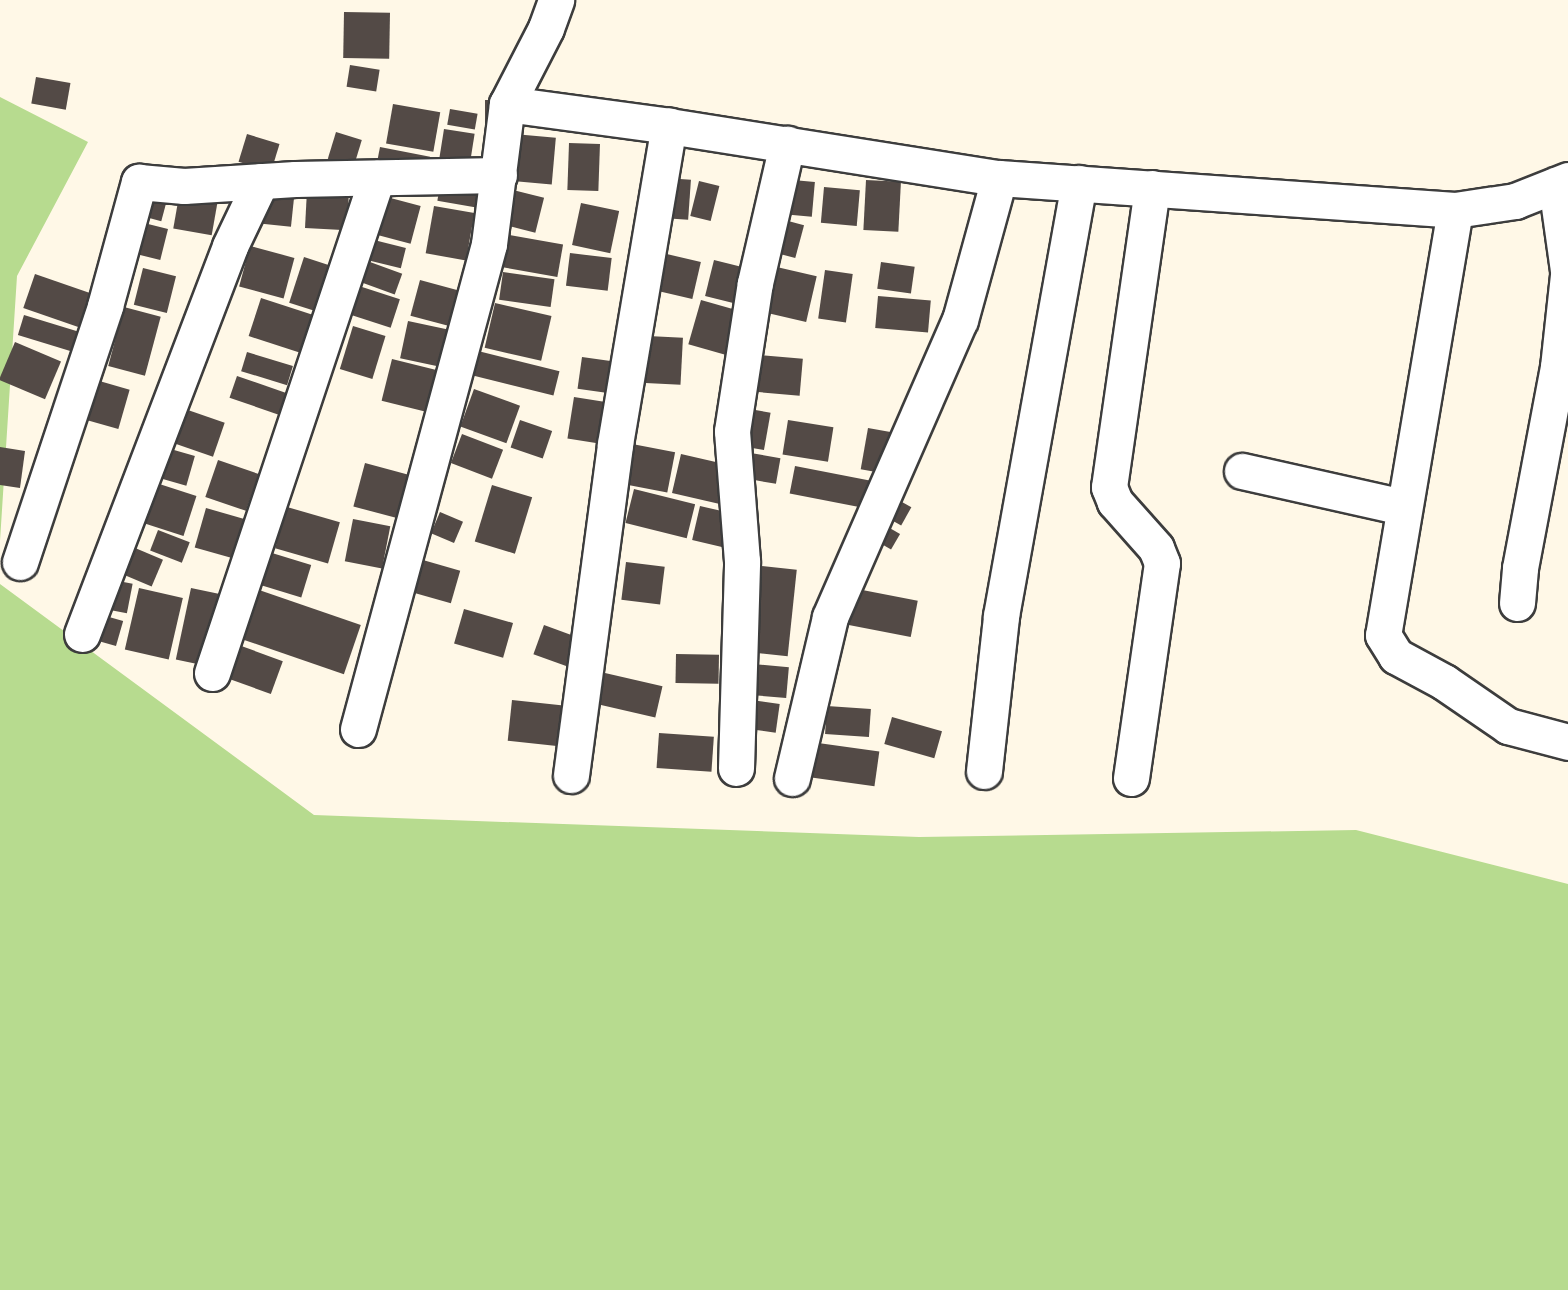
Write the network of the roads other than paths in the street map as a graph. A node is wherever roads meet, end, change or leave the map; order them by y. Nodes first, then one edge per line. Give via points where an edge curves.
1 (556, 0) edge
2 (507, 104) junction
3 (668, 125) junction
4 (787, 144) junction
5 (499, 175) junction
6 (999, 177) junction
7 (377, 178) junction
8 (261, 181) junction
9 (1079, 183) junction
10 (1562, 183) edge
11 (1152, 188) junction
12 (1455, 210) junction
13 (1568, 272) edge
14 (1242, 471) dead end
15 (1403, 507) junction
16 (20, 562) dead end
17 (1517, 603) dead end
18 (82, 634) dead end
19 (212, 673) dead end
20 (358, 729) dead end
21 (1568, 742) edge
22 (736, 768) dead end
23 (984, 771) dead end
24 (571, 775) dead end
25 (792, 778) dead end
26 (1131, 778) dead end

1 - 2 street
2 - 3 street
2 - 5 street
3 - 4 street
3 - 24 street via 615,444
4 - 6 street
4 - 22 street via 755,283 732,431 741,561
5 - 7 street
5 - 20 street via 489,244
6 - 9 street
6 - 25 street via 960,320 830,617
7 - 8 street
7 - 19 street
8 - 16 street via 184,186 139,182 105,306
8 - 18 street via 230,246
9 - 11 street
9 - 23 street via 1001,616
10 - 12 street via 1515,201
10 - 13 street
11 - 12 street
11 - 26 street via 1109,487 1115,502 1156,548 1162,563
12 - 15 street
13 - 17 street via 1558,367
14 - 15 street
15 - 21 street via 1382,627 1390,650 1508,726

